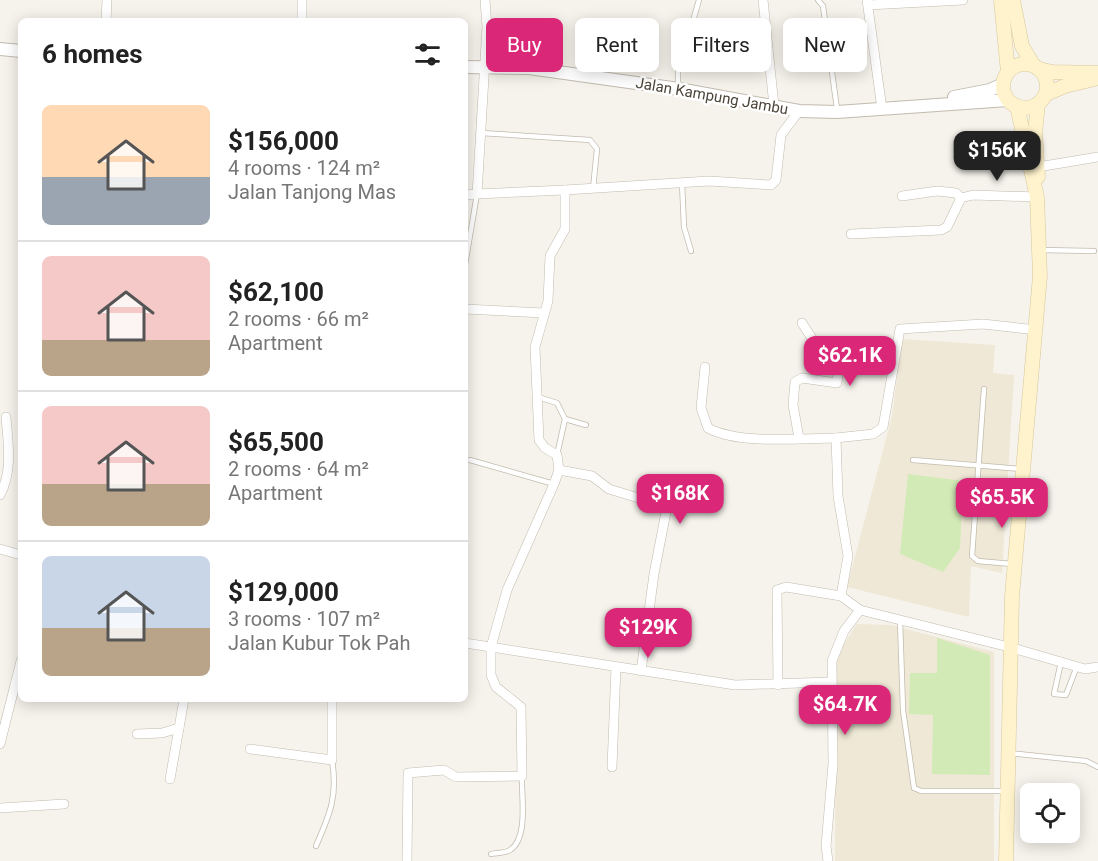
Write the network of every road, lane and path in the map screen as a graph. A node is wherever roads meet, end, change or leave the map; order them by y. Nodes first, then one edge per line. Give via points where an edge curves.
1 (107, 0) edge
2 (302, 0) edge
3 (485, 0) edge
4 (699, 0) edge
5 (762, 0) edge
6 (818, 0) edge
7 (963, 0) edge
8 (1001, 0) edge
9 (1013, 0) edge
10 (868, 3) edge
11 (105, 18) edge
12 (302, 18) edge
13 (0, 49) edge
14 (18, 51) edge
15 (468, 67) edge
16 (484, 67) junction
17 (1036, 68) junction
18 (1098, 75) edge
19 (1005, 78) junction
20 (679, 89) junction
21 (1042, 99) junction
22 (1012, 103) junction
23 (923, 104) junction
24 (774, 106) junction
25 (882, 109) junction
26 (799, 111) junction
27 (837, 112) junction
28 (481, 133) junction
29 (1098, 157) edge
30 (1038, 167) junction
31 (682, 183) junction
32 (593, 189) junction
33 (565, 190) junction
34 (477, 194) junction
35 (468, 195) edge
36 (902, 196) dead end
37 (1037, 197) junction
38 (960, 198) junction
39 (851, 234) dead end
40 (468, 247) edge
41 (1040, 250) junction
42 (691, 251) dead end
43 (1094, 251) dead end
44 (468, 309) edge
45 (544, 313) junction
46 (802, 323) dead end
47 (1037, 330) junction
48 (840, 359) junction
49 (895, 361) junction
50 (705, 367) dead end
51 (984, 389) dead end
52 (537, 396) junction
53 (6, 417) dead end
54 (565, 419) junction
55 (586, 425) dead end
56 (799, 438) junction
57 (836, 438) junction
58 (557, 455) junction
59 (470, 460) dead end
60 (913, 460) dead end
61 (979, 466) junction
62 (1023, 469) junction
63 (559, 470) junction
64 (554, 484) junction
65 (0, 495) edge
66 (0, 549) edge
67 (18, 554) edge
68 (1015, 564) junction
69 (841, 596) junction
70 (860, 610) junction
71 (900, 620) junction
72 (468, 643) edge
73 (491, 647) junction
74 (1009, 647) junction
75 (1061, 662) junction
76 (1077, 666) junction
77 (616, 667) junction
78 (1098, 667) edge
79 (641, 671) junction
80 (18, 673) edge
81 (831, 682) junction
82 (778, 685) junction
83 (183, 702) edge
84 (332, 702) edge
85 (179, 728) junction
86 (137, 734) dead end
87 (0, 744) edge
88 (250, 749) dead end
89 (1007, 753) junction
90 (332, 760) junction
91 (612, 766) dead end
92 (1098, 767) edge
93 (522, 776) junction
94 (170, 779) dead end
95 (1007, 791) junction
96 (64, 804) dead end
97 (0, 808) edge
98 (316, 846) dead end
99 (491, 854) dead end
100 (407, 861) edge
101 (828, 861) edge
102 (1006, 861) edge

1 - 11 street
2 - 12 street
3 - 16 street
4 - 20 lane via 678,72
5 - 24 street
6 - 27 lane via 823,6
7 - 10 street
8 - 19 main road
9 - 17 main road via 1022,46
10 - 25 street
13 - 14 street
15 - 16 street, Jalan Kampung Jambu
16 - 20 street, Jalan Kampung Jambu via 529,68
16 - 28 street
17 - 18 main road
17 - 19 main road via 1022,64
17 - 21 main road via 1046,80
18 - 21 main road
19 - 22 main road
19 - 23 street, Jalan Kampung Jambu via 990,90
20 - 24 street, Jalan Kampung Jambu
21 - 22 main road via 1024,108
21 - 30 main road via 1035,133
22 - 23 street, Jalan Kampung Jambu
22 - 37 main road
23 - 25 street, Jalan Kampung Jambu
24 - 26 street, Jalan Kampung Jambu
25 - 27 street, Jalan Kampung Jambu
26 - 27 street, Jalan Kampung Jambu
26 - 31 street via 781,135 774,183
28 - 32 lane via 590,140 597,149
28 - 34 street
29 - 30 street
30 - 37 main road
31 - 32 street
31 - 42 lane via 684,227
32 - 33 street
33 - 34 street
33 - 45 street via 565,229 550,256
34 - 35 street
34 - 40 lane
36 - 38 street via 948,192
37 - 38 street
37 - 41 main road
38 - 39 street via 947,227 940,230
41 - 43 lane
41 - 47 main road
44 - 45 street
45 - 52 street via 535,347
46 - 48 street via 813,340 834,349
47 - 49 street via 983,324 903,327
47 - 62 main road
48 - 49 lane
48 - 56 street via 837,383 802,378 795,382 793,405
49 - 57 street via 883,427 873,434
50 - 56 street via 701,408 708,428 740,437
51 - 61 lane
52 - 54 lane via 557,403
52 - 58 street via 539,440
53 - 65 street via 8,471
54 - 55 lane
54 - 58 lane
56 - 57 street
57 - 69 street via 838,496 848,556
58 - 63 street
59 - 64 lane
60 - 61 lane
61 - 62 lane
61 - 68 lane via 972,556 978,561
62 - 68 main road
63 - 64 street
63 - 79 street via 592,476 609,489 658,504 666,512
64 - 73 street via 507,590
66 - 67 street
68 - 74 main road
69 - 70 street
69 - 82 street via 786,587 777,590
70 - 71 street
70 - 81 street via 837,645
71 - 74 street
71 - 95 lane via 903,710 914,788
72 - 73 street
73 - 77 street
73 - 93 street via 491,675 496,687 521,707
74 - 75 street
74 - 89 main road
75 - 76 street
75 - 76 lane via 1054,694 1066,695
76 - 78 street via 1094,670
77 - 79 street
77 - 91 street
79 - 82 street via 735,685
80 - 87 street
81 - 82 street
81 - 101 street
83 - 85 street
84 - 90 street
85 - 86 street
85 - 94 street
88 - 90 street
89 - 92 lane via 1086,761
89 - 95 main road
90 - 98 lane via 333,806
93 - 99 lane via 522,823 517,843 506,851
93 - 100 street via 456,777 444,770 408,773
95 - 102 main road
96 - 97 street

